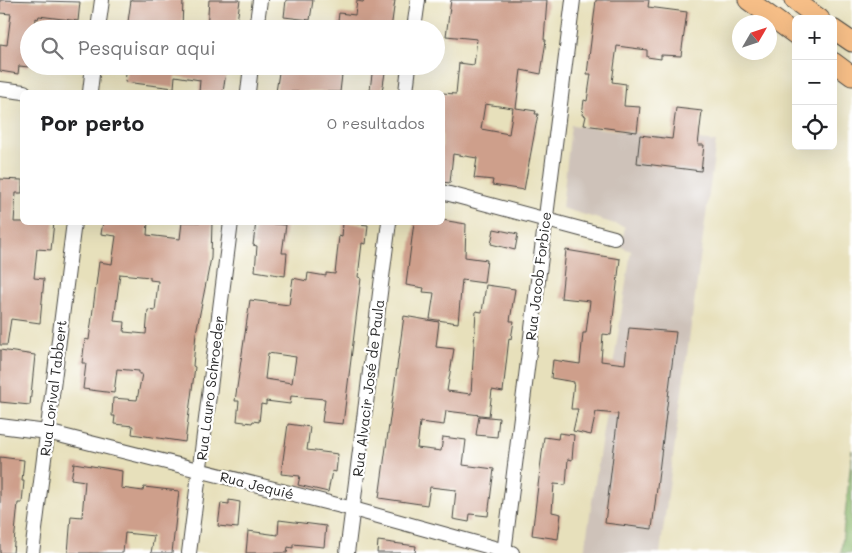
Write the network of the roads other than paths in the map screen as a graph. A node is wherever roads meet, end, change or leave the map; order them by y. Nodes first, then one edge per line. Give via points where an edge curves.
1 (102, 0) edge
2 (260, 0) edge
3 (418, 0) edge
4 (573, 0) edge
5 (748, 0) edge
6 (794, 0) edge
7 (815, 15) edge
8 (99, 20) edge
9 (257, 20) edge
10 (415, 20) edge
11 (837, 31) edge
12 (792, 32) edge
13 (852, 42) edge
14 (837, 65) edge
15 (92, 75) edge
16 (251, 75) edge
17 (408, 75) edge
18 (852, 76) edge
19 (0, 89) edge
20 (90, 90) edge
21 (248, 90) edge
22 (406, 90) edge
23 (20, 92) edge
24 (445, 193) edge
25 (546, 220) junction
26 (74, 225) edge
27 (231, 225) edge
28 (389, 225) edge
29 (614, 238) dead end
30 (0, 426) edge
31 (47, 432) junction
32 (200, 471) junction
33 (352, 510) junction
34 (507, 552) edge
35 (32, 553) edge
36 (189, 553) edge
37 (347, 553) edge

1 - 8 street
2 - 9 street
3 - 10 street
4 - 25 street, Rua Jacob Forbice
5 - 12 main road
6 - 7 main road
11 - 13 main road
14 - 18 main road
15 - 20 street
16 - 21 street
17 - 22 street
19 - 23 street
24 - 25 street
25 - 29 street
25 - 34 street, Rua Jacob Forbice
26 - 31 street, Rua Lorival Tabbert
27 - 32 street, Rua Lauro Schroeder
28 - 33 street, Rua Alvacir José de Paula
30 - 31 street, Rua Jequié
31 - 32 street, Rua Jequié
31 - 35 street, Rua Lorival Tabbert
32 - 33 street, Rua Jequié
32 - 36 street, Rua Lauro Schroeder
33 - 34 street, Rua Jequié
33 - 37 street, Rua Alvacir José de Paula

